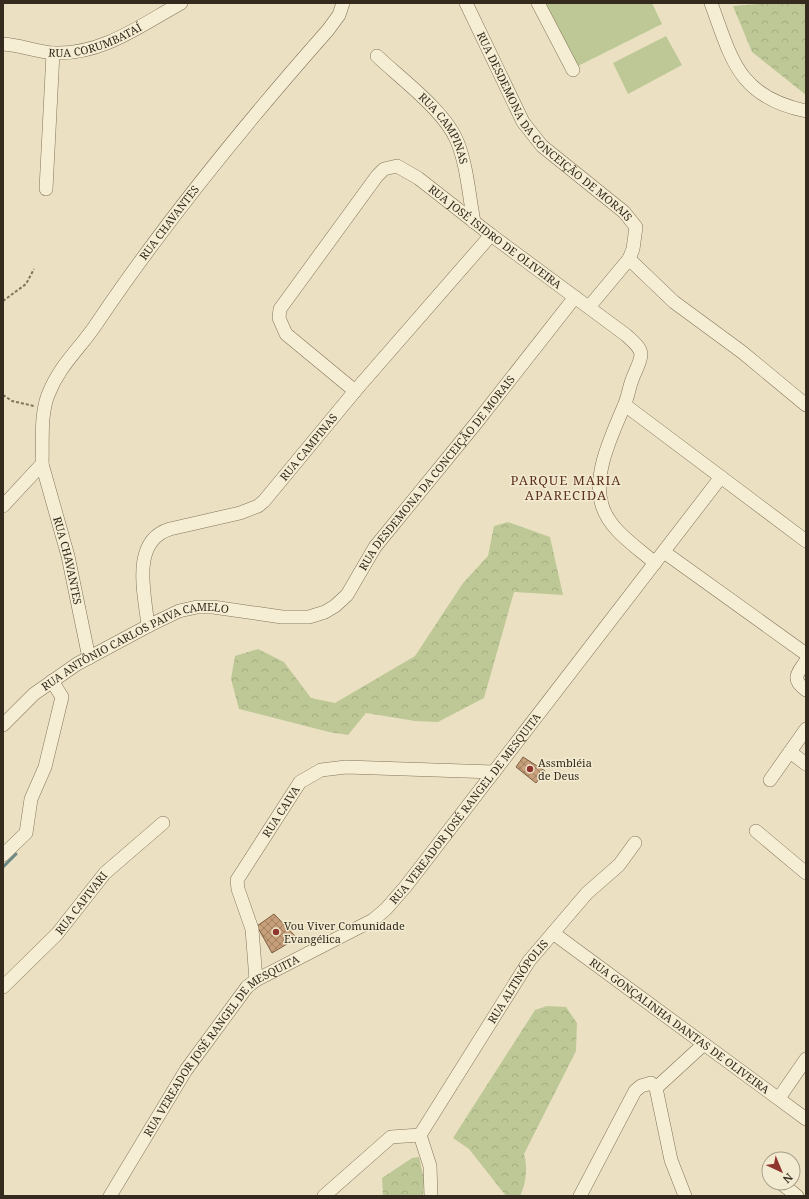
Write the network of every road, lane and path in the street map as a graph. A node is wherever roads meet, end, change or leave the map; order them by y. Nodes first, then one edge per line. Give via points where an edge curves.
1 (181, 3) edge
2 (343, 3) edge
3 (466, 3) edge
4 (538, 3) edge
5 (711, 3) edge
6 (3, 44) edge
7 (53, 53) junction
8 (377, 56) dead end
9 (573, 70) dead end
10 (806, 112) edge
11 (46, 189) dead end
12 (474, 222) junction
13 (491, 235) junction
14 (629, 258) junction
15 (34, 269) dead end
16 (575, 297) junction
17 (3, 301) edge
18 (589, 307) junction
19 (355, 391) junction
20 (3, 395) edge
21 (625, 405) junction
22 (806, 405) edge
23 (45, 409) junction
24 (42, 464) junction
25 (721, 478) junction
26 (3, 506) edge
27 (806, 542) edge
28 (664, 552) junction
29 (655, 563) junction
30 (282, 617) joint
31 (148, 626) junction
32 (806, 654) edge
33 (89, 658) junction
34 (806, 661) edge
35 (52, 681) junction
36 (806, 690) edge
37 (3, 725) edge
38 (806, 729) edge
39 (790, 752) junction
40 (806, 764) edge
41 (494, 772) junction
42 (770, 780) dead end
43 (163, 822) dead end
44 (756, 831) dead end
45 (635, 843) dead end
46 (3, 855) edge
47 (806, 873) edge
48 (553, 932) junction
49 (256, 980) junction
50 (3, 987) edge
51 (704, 1044) junction
52 (806, 1059) edge
53 (656, 1088) junction
54 (779, 1098) junction
55 (806, 1118) edge
56 (420, 1135) junction
57 (110, 1196) edge
58 (324, 1196) edge
59 (431, 1196) edge
60 (580, 1196) edge
61 (685, 1196) edge

1 - 7 street, RUA CORUMBATAÍ via 109,43 77,53
2 - 23 street, RUA CHAVANTES via 339,15 328,30 247,122 188,196 95,326 56,375
3 - 14 street, RUA DESDEMONA DA CONCEIÇÃO DE MORAIS via 531,134 542,146 631,218 636,227
4 - 9 street
5 - 10 street via 732,60 744,79 757,92 772,101
6 - 7 street, RUA CORUMBATAÍ
7 - 11 street
8 - 12 street, RUA CAMPINAS via 439,114 452,133 460,149
12 - 13 street, RUA JOSÉ ISIDRO DE OLIVEIRA
12 - 19 street, RUA JOSÉ ISIDRO DE OLIVEIRA via 409,172 397,166 390,166 377,176 284,300 279,318 286,334
13 - 16 street, RUA JOSÉ ISIDRO DE OLIVEIRA
13 - 19 street, RUA CAMPINAS
14 - 18 street, RUA DESDEMONA DA CONCEIÇÃO DE MORAIS
14 - 22 street via 674,302 742,352
15 - 17 path via 26,284
16 - 18 street, RUA JOSÉ ISIDRO DE OLIVEIRA
16 - 30 street, RUA DESDEMONA DA CONCEIÇÃO DE MORAIS via 375,547 347,595 325,612 308,617
18 - 21 street, RUA JOSÉ ISIDRO DE OLIVEIRA via 626,335 638,346 641,353
19 - 31 street, RUA CAMPINAS via 270,495 258,506 240,513 166,530 154,537 144,561
20 - 23 path via 12,401
21 - 25 street
21 - 29 street, RUA JOSÉ ISIDRO DE OLIVEIRA via 614,427 603,463 600,489 602,505 618,531
23 - 24 street, RUA CHAVANTES
24 - 26 street
24 - 33 street, RUA CHAVANTES via 68,556
25 - 27 street
25 - 28 street, RUA VEREADOR JOSÉ RANGEL DE MESQUITA
28 - 29 street, RUA VEREADOR JOSÉ RANGEL DE MESQUITA
28 - 32 street
29 - 41 street, RUA VEREADOR JOSÉ RANGEL DE MESQUITA
30 - 31 street, RUA ANTÔNIO CARLOS PAIVA CAMELO via 197,607 180,611
31 - 33 street, RUA ANTÔNIO CARLOS PAIVA CAMELO
33 - 35 street, RUA ANTÔNIO CARLOS PAIVA CAMELO
34 - 36 street via 796,678
35 - 37 street, RUA ANTÔNIO CARLOS PAIVA CAMELO via 34,694
35 - 46 street via 62,698 45,766 31,799 26,833
38 - 39 street
39 - 40 street
39 - 42 street
41 - 49 street, RUA VEREADOR JOSÉ RANGEL DE MESQUITA via 386,909 373,920
41 - 49 street, RUA CAIVA via 346,767 321,770 300,782 237,880 252,929
43 - 50 street, RUA CAPIVARI via 105,873 57,934
44 - 47 street
45 - 48 street, RUA ALTINÓPOLIS via 618,865 587,893
48 - 51 street, RUA GONÇALINHA DANTAS DE OLIVEIRA
48 - 56 street, RUA ALTINÓPOLIS via 529,961
49 - 57 street, RUA VEREADOR JOSÉ RANGEL DE MESQUITA via 238,998 186,1070
51 - 53 street
51 - 54 street, RUA GONÇALINHA DANTAS DE OLIVEIRA
52 - 54 street
53 - 60 street via 651,1083 635,1091
53 - 61 street via 671,1160
54 - 55 street, RUA GONÇALINHA DANTAS DE OLIVEIRA
56 - 58 street via 391,1137
56 - 59 street via 430,1166

